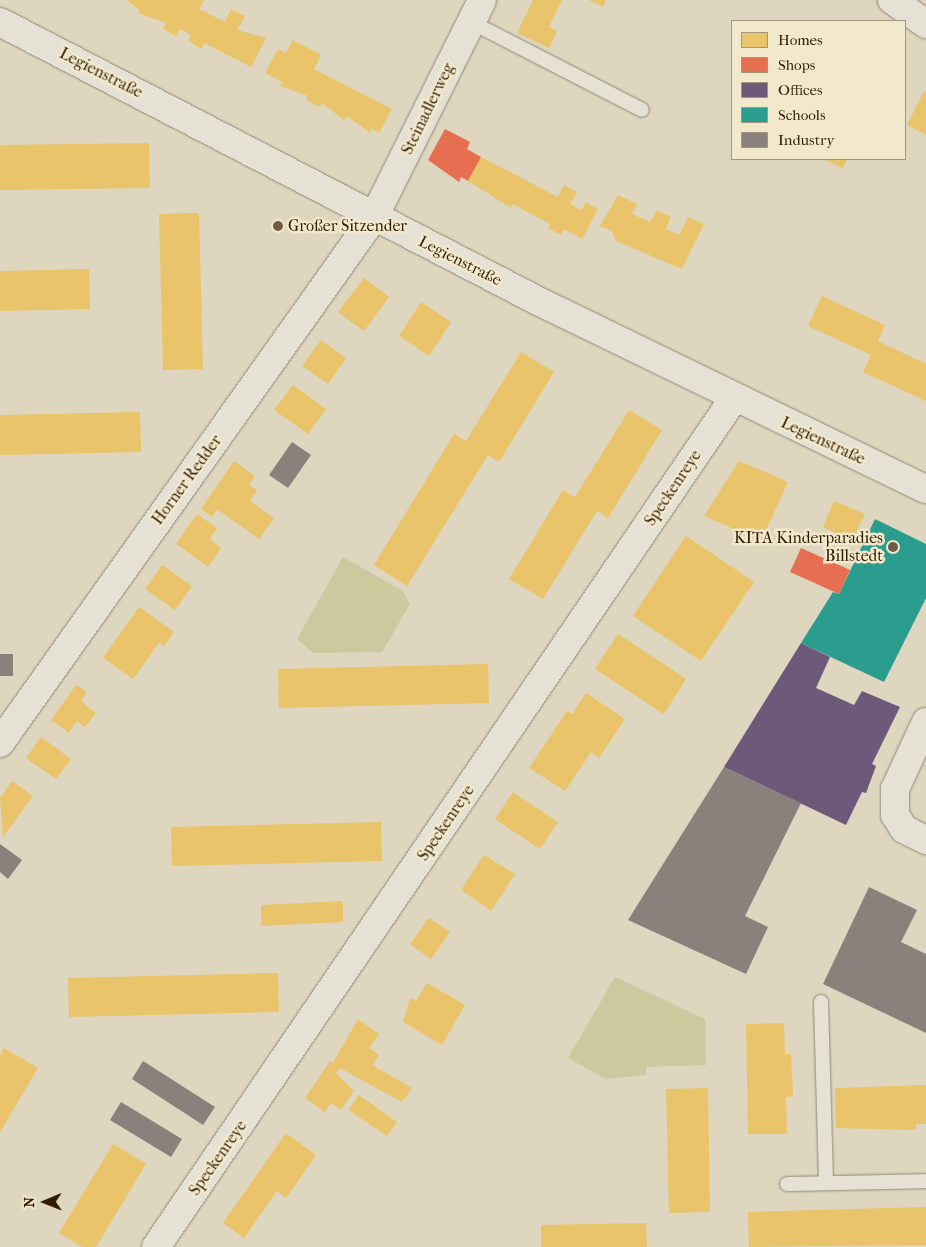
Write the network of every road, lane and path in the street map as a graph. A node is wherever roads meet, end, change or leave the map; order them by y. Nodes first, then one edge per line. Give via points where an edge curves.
1 (892, 0) edge
2 (477, 11) edge
3 (0, 22) edge
4 (926, 24) edge
5 (642, 110) dead end
6 (374, 217) junction
7 (734, 398) junction
8 (926, 489) edge
9 (926, 722) edge
10 (0, 743) edge
11 (926, 840) edge
12 (821, 1002) dead end
13 (926, 1181) edge
14 (826, 1183) junction
15 (787, 1184) dead end
16 (156, 1247) edge

1 - 4 street
2 - 5 lane
2 - 6 street, Steinadlerweg
3 - 6 street, Legienstraße
6 - 7 street, Legienstraße
6 - 10 street, Horner Redder
7 - 8 street, Legienstraße
7 - 16 street, Speckenreye
9 - 11 street via 895,789 895,815 904,829
12 - 14 lane
13 - 14 lane
14 - 15 lane

